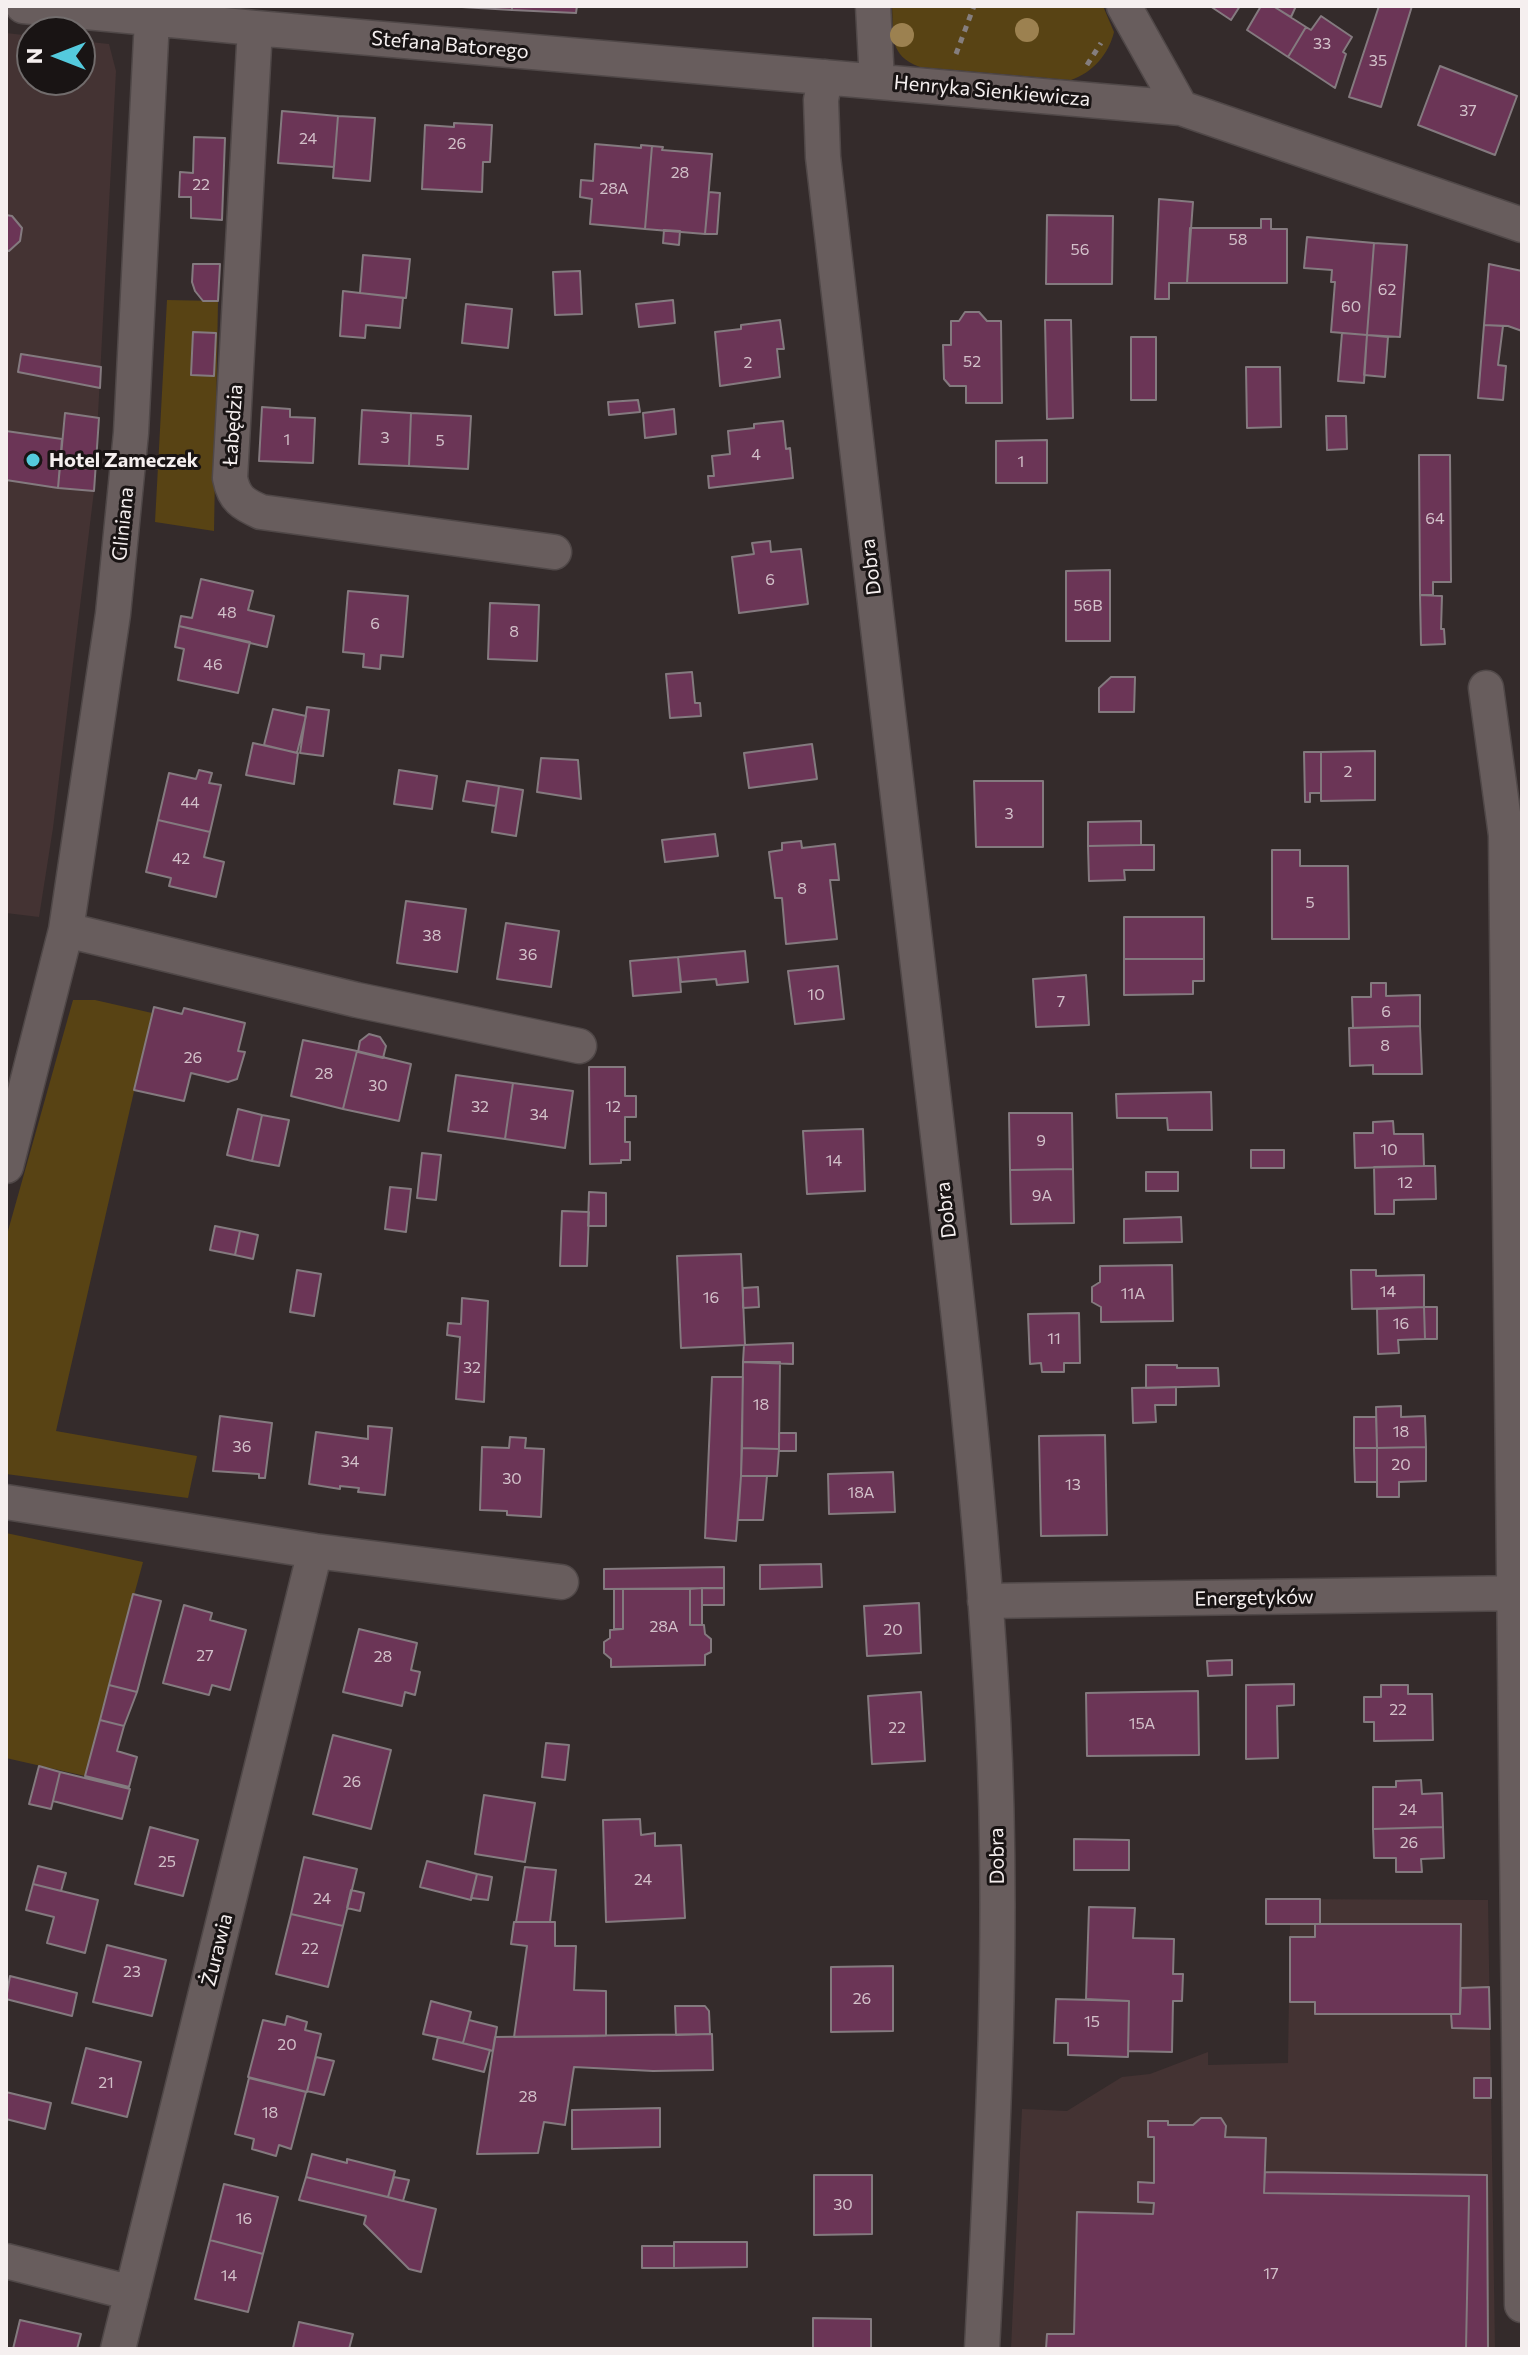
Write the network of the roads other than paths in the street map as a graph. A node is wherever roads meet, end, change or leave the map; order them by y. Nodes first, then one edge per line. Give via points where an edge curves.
1 (23, 6) edge
2 (873, 6) edge
3 (1124, 6) edge
4 (152, 19) junction
5 (255, 28) junction
6 (825, 77) junction
7 (877, 81) junction
8 (1181, 108) junction
9 (1522, 225) edge
10 (554, 552) dead end
11 (1486, 688) dead end
12 (66, 930) junction
13 (579, 1046) dead end
14 (6, 1166) edge
15 (6, 1502) edge
16 (315, 1551) junction
17 (561, 1582) dead end
18 (1518, 1593) edge
19 (985, 1601) junction
20 (6, 2261) edge
21 (132, 2293) junction
22 (1522, 2305) edge
23 (118, 2349) edge
24 (982, 2349) edge

1 - 4 street, Stefana Batorego
2 - 7 street, Henryka Sienkiewicza
3 - 8 street
4 - 5 street, Stefana Batorego
4 - 12 street, Gliniana via 124,523
5 - 6 street, Stefana Batorego
5 - 10 street, Łabędzia via 233,494 261,512
6 - 7 street, Stefana Batorego
6 - 19 street, Dobra via 823,157 949,1232
7 - 8 street, Henryka Sienkiewicza
8 - 9 street, Henryka Sienkiewicza
11 - 18 street via 1506,835
12 - 13 street via 357,1000
12 - 14 street, Gliniana
15 - 16 street
16 - 17 street
16 - 21 street, Żurawia
18 - 19 street, Energetyków
18 - 22 street
19 - 24 street, Dobra via 998,1960
20 - 21 street
21 - 23 street, Żurawia

